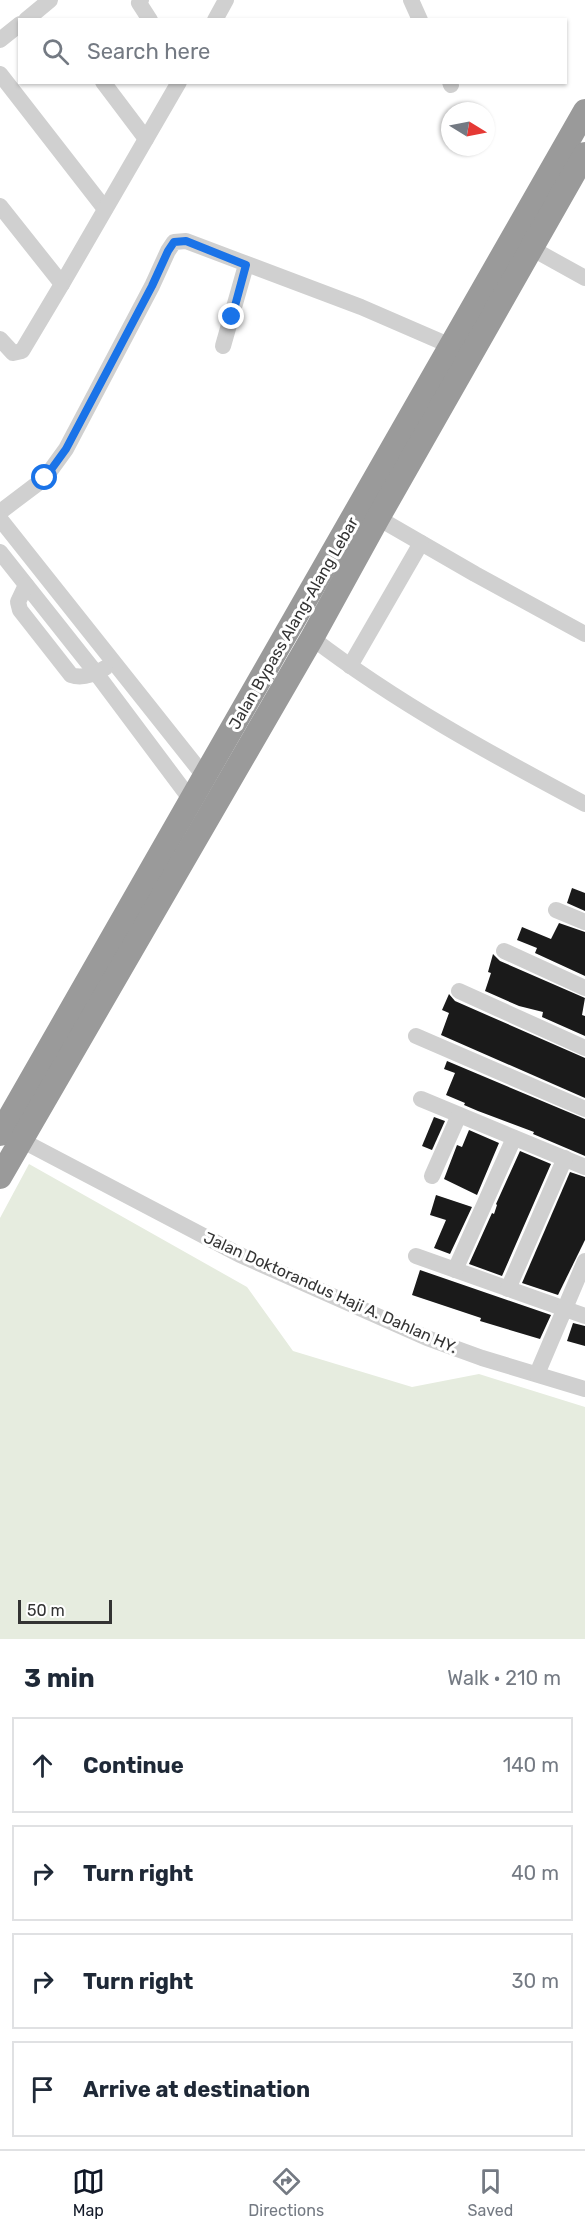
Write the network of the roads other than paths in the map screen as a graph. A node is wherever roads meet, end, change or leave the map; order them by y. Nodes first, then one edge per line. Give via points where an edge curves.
1 (226, 0) edge
2 (411, 0) edge
3 (138, 1) edge
4 (46, 3) edge
5 (28, 18) edge
6 (52, 18) edge
7 (149, 18) edge
8 (216, 18) edge
9 (419, 18) edge
10 (18, 26) edge
11 (0, 40) edge
12 (0, 74) edge
13 (105, 84) edge
14 (178, 84) edge
15 (585, 111) edge
16 (146, 139) junction
17 (585, 154) edge
18 (0, 206) edge
19 (105, 209) junction
20 (531, 248) junction
21 (246, 265) junction
22 (585, 278) edge
23 (62, 284) junction
24 (0, 339) edge
25 (222, 346) dead end
26 (451, 346) junction
27 (0, 513) edge
28 (378, 518) junction
29 (0, 519) edge
30 (421, 543) junction
31 (0, 552) edge
32 (585, 634) edge
33 (312, 638) junction
34 (114, 663) junction
35 (350, 666) junction
36 (96, 674) junction
37 (205, 777) junction
38 (191, 800) junction
39 (585, 804) edge
40 (555, 910) dead end
41 (585, 922) edge
42 (504, 951) dead end
43 (585, 988) edge
44 (459, 991) dead end
45 (416, 1036) dead end
46 (585, 1048) edge
47 (421, 1099) dead end
48 (585, 1108) edge
49 (459, 1115) junction
50 (11, 1135) edge
51 (514, 1138) junction
52 (565, 1158) junction
53 (585, 1167) edge
54 (432, 1176) dead end
55 (0, 1177) edge
56 (416, 1256) dead end
57 (584, 1267) edge
58 (455, 1270) junction
59 (508, 1289) junction
60 (564, 1310) junction
61 (585, 1316) edge
62 (537, 1374) junction
63 (585, 1389) edge

1 - 8 street
2 - 9 street
3 - 7 street
4 - 5 street
4 - 6 street
10 - 11 street
12 - 19 street
13 - 16 street
14 - 16 street
15 - 26 highway, Jalan Bypass Alang-Alang Lebar
16 - 19 street
17 - 20 highway, Jalan Bypass Alang-Alang Lebar
18 - 23 street
19 - 23 street
20 - 22 street
20 - 28 highway, Jalan Bypass Alang-Alang Lebar
21 - 25 street
21 - 26 street via 361,307
21 - 27 street via 186,241 174,242 52,471
23 - 24 street via 22,351 13,353
26 - 37 highway, Jalan Bypass Alang-Alang Lebar
28 - 30 street
28 - 33 highway, Jalan Bypass Alang-Alang Lebar
29 - 34 street
30 - 32 street
30 - 35 street
31 - 36 street
33 - 35 street
33 - 50 highway, Jalan Bypass Alang-Alang Lebar
34 - 36 street
34 - 37 street
35 - 39 street via 488,752
36 - 38 street
37 - 38 highway, Jalan Bypass Alang-Alang Lebar
38 - 50 highway, Jalan Bypass Alang-Alang Lebar
40 - 41 street
42 - 43 street
44 - 46 street
45 - 48 street
47 - 49 street
49 - 51 street
49 - 54 street
50 - 55 highway, Jalan Bypass Alang-Alang Lebar
50 - 62 street, Jalan Doktorandus Haji A. Dahlan HY. via 240,1255 427,1338
51 - 52 street
51 - 58 street
52 - 53 street
52 - 59 street
56 - 58 street
57 - 60 street
58 - 59 street
59 - 60 street
60 - 61 street
60 - 62 street
62 - 63 street, Jalan Doktorandus Haji A. Dahlan HY.

